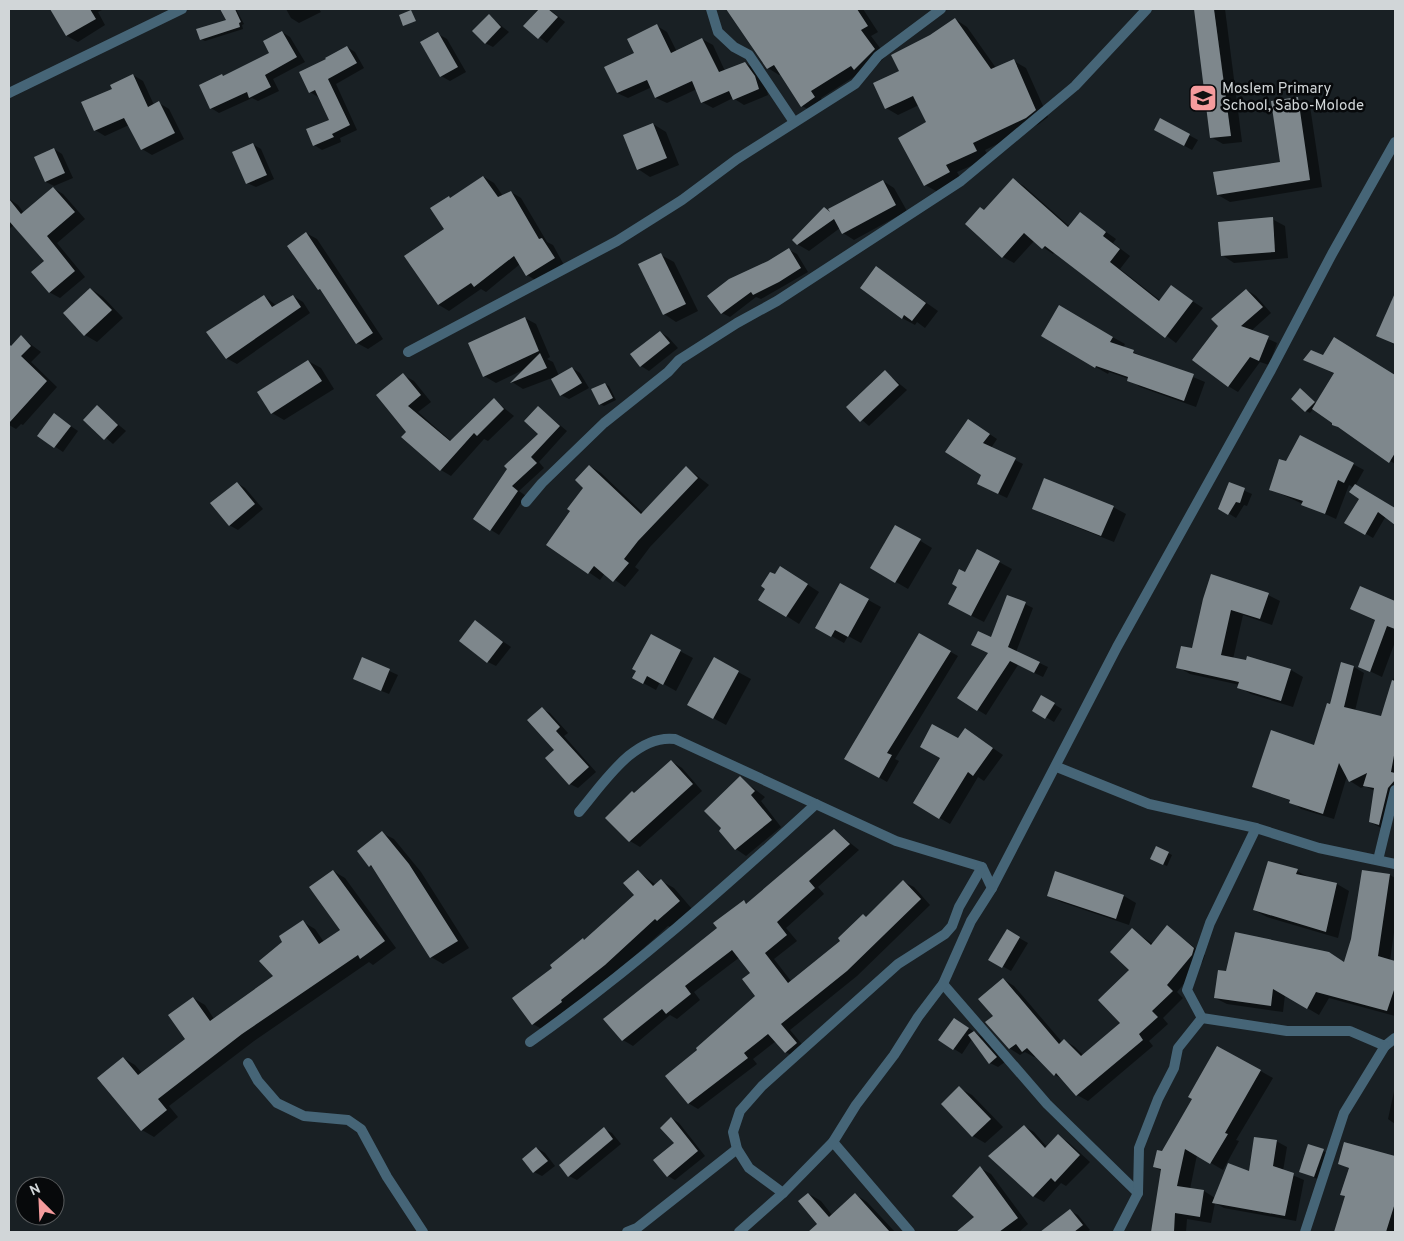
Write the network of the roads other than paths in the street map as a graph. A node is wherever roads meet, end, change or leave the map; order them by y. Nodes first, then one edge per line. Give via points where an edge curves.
1 (182, 9) edge
2 (711, 9) edge
3 (941, 9) edge
4 (1147, 9) edge
5 (9, 93) edge
6 (794, 122) junction
7 (1395, 142) edge
8 (408, 352) dead end
9 (526, 502) dead end
10 (1057, 767) junction
11 (1395, 790) edge
12 (816, 804) junction
13 (580, 812) dead end
14 (1256, 828) junction
15 (1378, 860) junction
16 (1395, 864) edge
17 (982, 866) junction
18 (992, 888) junction
19 (944, 984) junction
20 (1202, 1018) junction
21 (1395, 1038) edge
22 (530, 1042) dead end
23 (1385, 1046) junction
24 (248, 1063) dead end
25 (833, 1142) junction
26 (737, 1149) junction
27 (783, 1193) junction
28 (1138, 1193) junction
29 (423, 1232) edge
30 (627, 1232) edge
31 (739, 1232) edge
32 (910, 1232) edge
33 (1118, 1232) edge
34 (1305, 1232) edge

1 - 5 street
2 - 6 street via 718,32 734,47 749,55
3 - 6 street via 878,56 855,84
4 - 9 street via 1076,86 961,182 778,301 679,360 604,423
6 - 8 street via 617,241
7 - 10 street via 1117,647
10 - 14 street via 1149,804
10 - 18 street
11 - 15 street
12 - 13 street via 675,739 664,738 626,758
12 - 17 street via 896,840
12 - 22 street via 694,915 591,999
14 - 15 street via 1320,848
14 - 20 street via 1210,924 1187,990
15 - 16 street
17 - 18 street
17 - 26 street via 945,934 898,964 756,1092 740,1111 735,1123 733,1132
18 - 19 street via 971,921
19 - 25 street
19 - 28 street via 1047,1104
20 - 23 street via 1287,1031 1350,1031
20 - 28 street via 1178,1048 1174,1068 1139,1148
21 - 23 street
23 - 34 street via 1344,1112
24 - 29 street via 277,1103 304,1116 348,1120 361,1129
25 - 27 street
25 - 32 street
26 - 27 street via 749,1168
26 - 30 street via 637,1228
27 - 31 street
28 - 33 street

